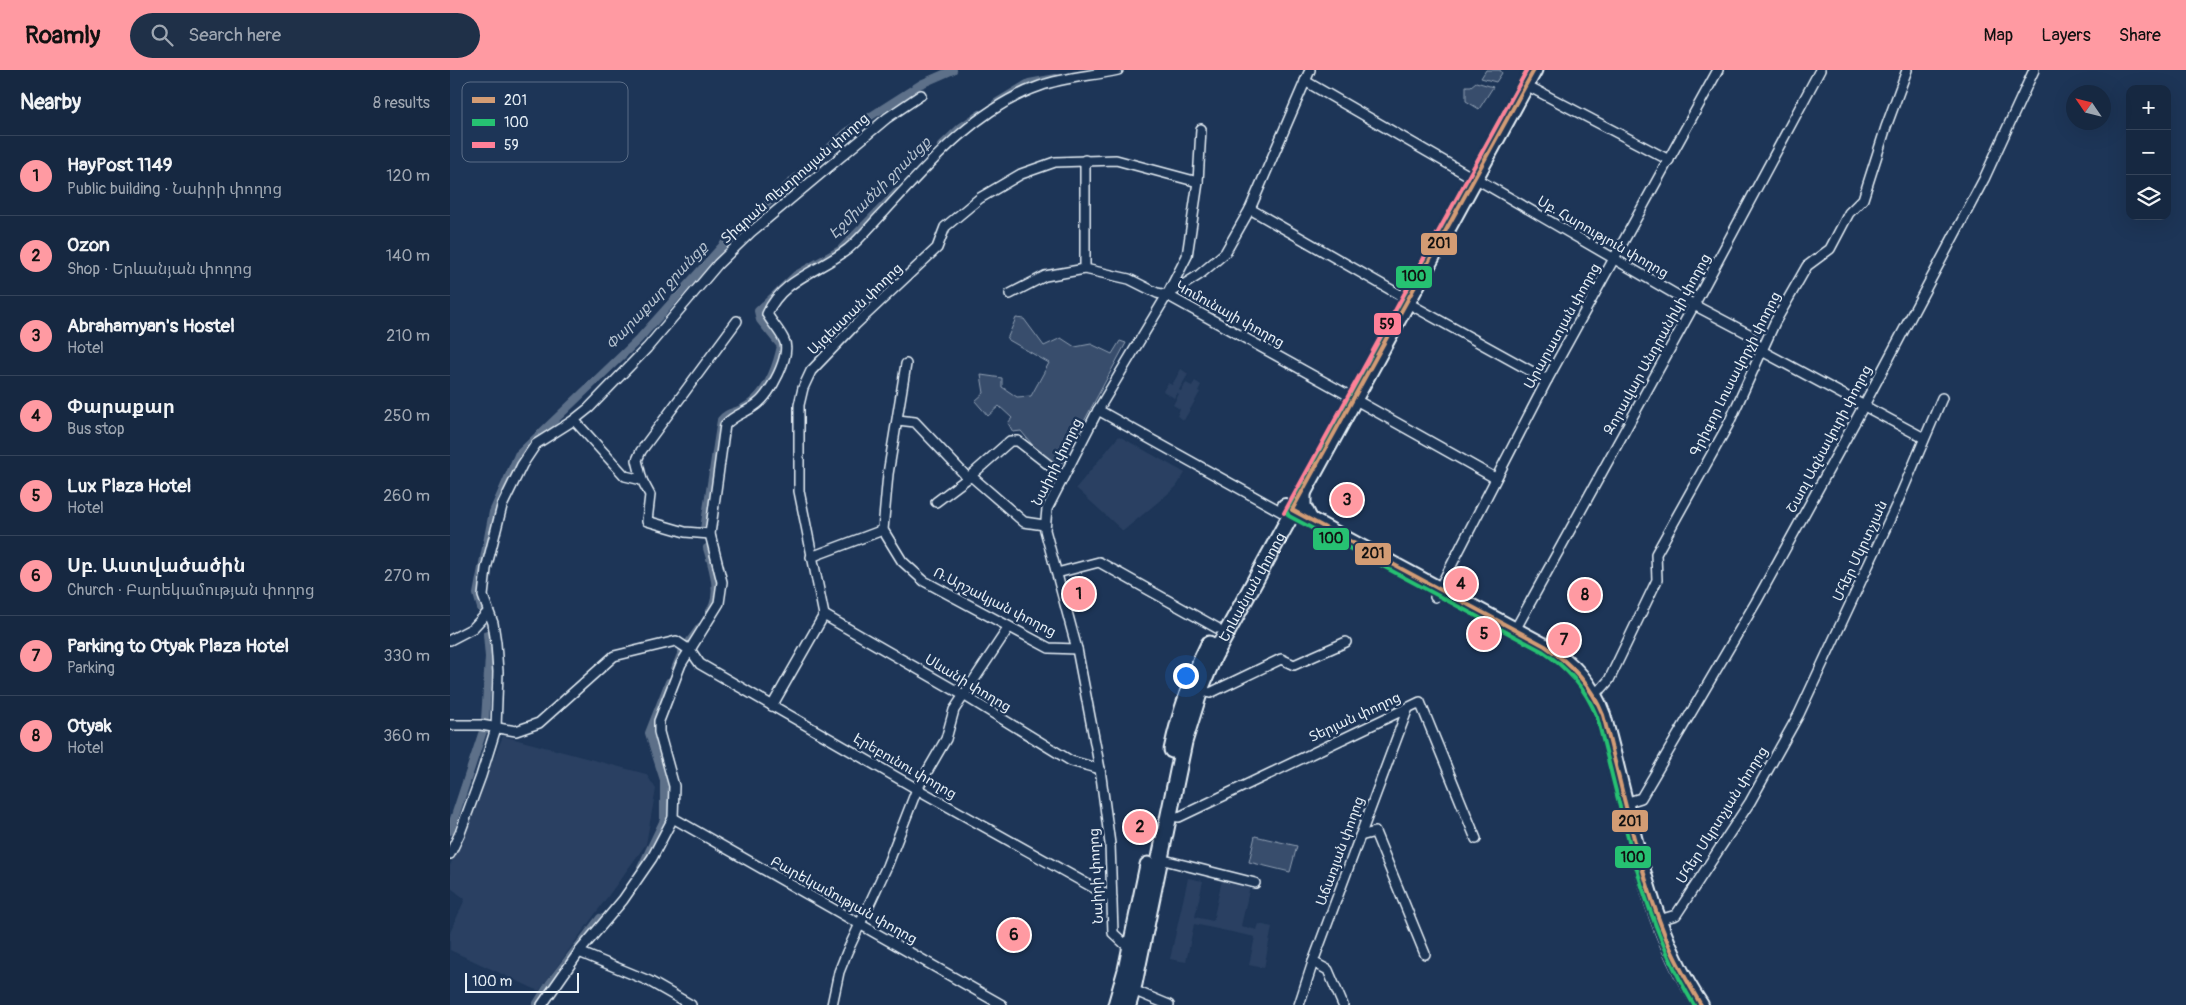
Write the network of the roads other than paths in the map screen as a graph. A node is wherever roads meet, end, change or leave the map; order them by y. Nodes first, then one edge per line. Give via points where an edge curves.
1 (1118, 70) edge
2 (1310, 70) edge
3 (1534, 70) edge
4 (1718, 70) edge
5 (1820, 70) edge
6 (1907, 70) edge
7 (2034, 70) edge
8 (1524, 77) edge
9 (1305, 81) junction
10 (920, 95) dead end
11 (1201, 129) dead end
12 (1085, 160) junction
13 (1669, 160) junction
14 (1470, 176) junction
15 (1198, 182) junction
16 (1250, 209) junction
17 (1614, 259) junction
18 (1085, 269) junction
19 (1010, 294) dead end
20 (1167, 294) junction
21 (1403, 299) junction
22 (1694, 305) junction
23 (737, 321) dead end
24 (1762, 351) junction
25 (906, 364) dead end
26 (1547, 380) junction
27 (1350, 396) junction
28 (1942, 398) dead end
29 (1863, 407) junction
30 (1098, 410) junction
31 (574, 420) junction
32 (898, 420) junction
33 (1924, 438) junction
34 (1063, 476) junction
35 (969, 477) junction
36 (1495, 478) junction
37 (642, 480) junction
38 (1304, 490) junction
39 (936, 502) dead end
40 (1284, 510) junction
41 (1310, 520) junction
42 (1044, 525) junction
43 (883, 530) junction
44 (710, 534) junction
45 (811, 557) junction
46 (1057, 573) junction
47 (1437, 593) junction
48 (488, 612) junction
49 (824, 616) junction
50 (1009, 627) junction
51 (1217, 628) junction
52 (1515, 630) junction
53 (450, 640) edge
54 (1346, 642) dead end
55 (1077, 649) junction
56 (691, 651) junction
57 (1200, 690) junction
58 (1593, 693) junction
59 (965, 696) junction
60 (772, 706) junction
61 (1408, 708) junction
62 (1799, 714) joint
63 (450, 725) edge
64 (496, 728) junction
65 (1100, 769) junction
66 (917, 789) junction
67 (1625, 803) junction
68 (1169, 816) junction
69 (673, 818) junction
70 (1360, 836) junction
71 (1476, 838) dead end
72 (450, 854) edge
73 (1160, 859) junction
74 (1255, 883) dead end
75 (1112, 898) junction
76 (1659, 920) junction
77 (860, 925) junction
78 (1130, 949) junction
79 (578, 952) junction
80 (1425, 954) dead end
81 (1313, 962) junction
82 (1133, 990) junction
83 (542, 1005) edge
84 (691, 1005) edge
85 (832, 1005) edge
86 (1002, 1005) edge
87 (1116, 1005) edge
88 (1128, 1005) edge
89 (1169, 1005) edge
90 (1299, 1005) edge
91 (1343, 1005) edge
92 (1691, 1005) edge
93 (1701, 1005) edge

1 - 44 street via 1040,86 1006,102 948,145 848,249 787,286 771,304 767,314 787,350 780,371 760,403 734,416 725,425
2 - 9 street, Նաիրի փողոց
3 - 8 highway, Երևանյան փողոց
4 - 13 street, Արարատյան փողոց
5 - 22 street, Զորավար Անդրանիկի փողոց
6 - 24 street, Գրիգոր Լուսավորչի փողոց via 1863,199 1849,213 1830,249 1807,266
7 - 29 street, Շառլ Ազնավուրի փողոց via 1984,179
8 - 13 street
8 - 14 highway, Երևանյան փողոց
9 - 14 street, Սբ. Հարություն փողոց
9 - 16 street, Նաիրի փողոց
10 - 31 street, Տիգրան Պետրոսյան փողոց via 886,118 751,232 718,264 647,348
11 - 15 street
12 - 15 street, Այգեստան փողոց via 1116,160
12 - 18 street
12 - 45 street, Այգեստան փողոց via 1055,162 1021,174 980,198 945,227 937,248 811,371 799,405 799,491
13 - 17 street, Արարատյան փողոց
14 - 17 street, Սբ. Հարություն փողոց
14 - 21 highway, Երևանյան փողոց
15 - 20 street via 1187,256
16 - 20 street, Նաիրի փողոց via 1225,253 1199,275
16 - 21 street
17 - 22 street, Սբ. Հարություն փողոց
17 - 26 street, Արարատյան փողոց
18 - 19 street, Կոմունայի փողոց via 1045,276
18 - 20 street, Կոմունայի փողոց via 1129,279 1157,293
20 - 27 street, Կոմունայի փողոց
20 - 30 street, Նաիրի փողոց
21 - 26 street
21 - 27 highway, Երևանյան փողոց
22 - 24 street, Սբ. Հարություն փողոց via 1749,334
22 - 52 street, Զորավար Անդրանիկի փողոց
23 - 37 street via 641,451 637,460
24 - 29 street, Սբ. Հարություն փողոց
24 - 58 street, Գրիգոր Լուսավորչի փողոց via 1728,425 1656,554 1657,580 1613,672 1602,688
25 - 32 street
26 - 36 street, Արարատյան փողոց
27 - 36 street, Կոմունայի փողոց
27 - 38 highway, Երևանյան փողոց
27 - 40 highway, Երևանյան փողոց
28 - 33 street, Մհեր Մկրտչյան
29 - 33 street, Սբ. Հարություն փողոց
29 - 67 street, Շառլ Ազնավուրի փողոց via 1756,602 1641,798
30 - 34 street, Նաիրի փողոց
30 - 40 street
31 - 37 street via 625,476
31 - 48 street, Տիգրան Պետրոսյան փողոց via 536,444 510,486 486,569 483,596
32 - 35 street via 916,422
32 - 43 street via 888,474
33 - 62 street, Մհեր Մկրտչյան
34 - 35 street via 1018,441 1010,441
34 - 42 street, Նաիրի փողոց via 1047,509
35 - 39 street
35 - 42 street via 1024,522
36 - 47 street, Արարատյան փողոց
37 - 44 street via 650,495 648,521 685,532
38 - 40 highway, Երևանյան փողոց
38 - 41 highway via 1303,506
40 - 41 main road
40 - 47 main road
40 - 51 highway, Երևանյան փողոց
40 - 57 highway, Երևանյան փողոց
41 - 47 main road
42 - 46 street, Նաիրի փողոց
43 - 45 street
43 - 50 street, Ռ.Արշակյան փողոց via 902,561 924,581
44 - 56 street via 722,582 719,603
45 - 49 street, Այգեստան փողոց
46 - 51 street via 1099,562
46 - 55 street, Նաիրի փողոց
47 - 52 main road
47 - 92 main road via 1551,660 1569,674 1582,692 1594,717 1652,925 1671,970
48 - 53 street via 465,634
48 - 64 street, Տիգրան Պետրոսյան փողոց via 493,623 498,672
49 - 59 street, Սևանի փողոց
49 - 60 street
50 - 55 street, Ռ.Արշակյան փողոց via 1049,648
50 - 59 street
51 - 78 highway, Երևանյան փողոց via 1199,665 1178,724
52 - 58 main road via 1565,659
54 - 57 street via 1294,666 1281,659 1210,692
55 - 65 street, Նաիրի փողոց
56 - 60 street, Էրեբունու փողոց via 700,664
56 - 64 street via 676,641 614,656 539,723 516,731
56 - 69 street via 681,664 659,721 674,786
57 - 68 highway, Երևանյան փողոց via 1184,742
58 - 67 main road via 1603,715
59 - 65 street, Սևանի փողոց via 1072,761
59 - 66 street via 954,710 946,739
60 - 66 street, Էրեբունու փողոց
61 - 68 street, Տերյան փողոց via 1178,817
61 - 70 street, Աճառյան փողոց
61 - 71 street, Տերյան փողոց via 1420,702
62 - 76 street, Մհեր Մկրտչյան փողոց via 1750,802 1676,915
63 - 64 street
64 - 72 street, Տիգրան Պետրոսյան փողոց
65 - 75 street, Նաիրի փողոց via 1110,844
66 - 75 street, Էրեբունու փողոց
66 - 77 street
67 - 76 main road
68 - 73 highway, Երևանյան փողոց
69 - 77 street, Բարեկամության փողոց
69 - 79 street via 652,858 623,900
70 - 80 street via 1375,832
70 - 81 street, Աճառյան փողոց
73 - 74 street
73 - 82 highway, Երևանյան փողոց
75 - 78 street, Նաիրի փողոց via 1113,935
76 - 93 main road via 1676,961
77 - 85 street via 839,972
77 - 86 street, Բարեկամության փողոց
78 - 87 highway, Երևանյան փողոց
79 - 83 street
79 - 84 street via 649,981
81 - 90 street, Աճառյան փողոց
81 - 91 street via 1328,970
82 - 88 highway, Երևանյան փողոց
82 - 89 street

